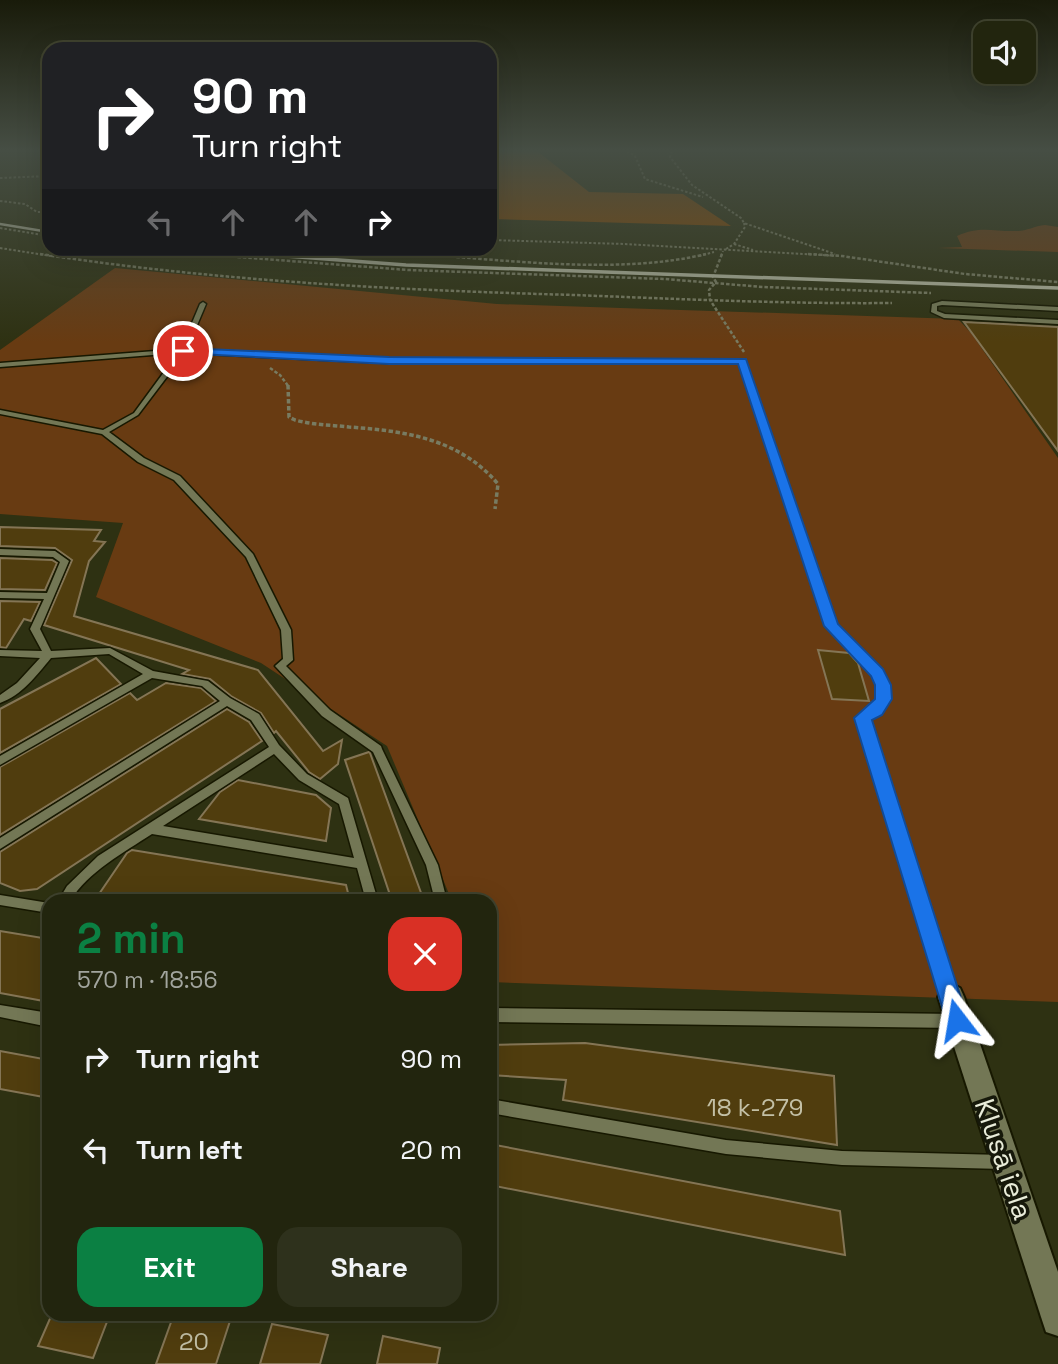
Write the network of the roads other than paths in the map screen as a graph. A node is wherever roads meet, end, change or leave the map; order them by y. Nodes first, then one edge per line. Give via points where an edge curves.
1 (203, 304) dead end
2 (1058, 309) edge
3 (1058, 321) edge
4 (183, 351) junction
5 (0, 365) edge
6 (0, 412) edge
7 (104, 432) junction
8 (0, 552) edge
9 (0, 595) edge
10 (48, 596) junction
11 (0, 653) edge
12 (48, 655) junction
13 (151, 674) junction
14 (0, 699) edge
15 (227, 701) junction
16 (275, 748) junction
17 (0, 761) edge
18 (151, 829) junction
19 (0, 844) edge
20 (361, 864) junction
21 (68, 894) edge
22 (370, 894) edge
23 (439, 894) edge
24 (0, 900) edge
25 (42, 907) edge
26 (954, 1009) junction
27 (0, 1011) edge
28 (497, 1015) edge
29 (42, 1019) edge
30 (497, 1107) edge
31 (1004, 1162) junction
32 (1056, 1305) edge

1 - 4 lane
2 - 3 lane via 934,305 934,312 944,316
4 - 5 lane
4 - 7 lane via 136,414
4 - 26 lane via 389,360 742,361 832,626 883,685 883,699 863,718
6 - 7 lane
7 - 23 lane via 141,460 177,478 250,556 286,630 288,660 280,666 326,713 377,749 432,865
8 - 10 lane via 55,554 65,561
9 - 10 lane
10 - 12 lane via 34,629
11 - 12 lane
12 - 13 lane via 110,651
12 - 14 lane
13 - 15 lane via 205,683
13 - 17 lane
15 - 16 lane via 256,718
15 - 19 lane
16 - 18 lane
16 - 20 lane via 303,778 344,801
18 - 20 lane
18 - 21 lane via 102,860
20 - 22 lane
24 - 25 lane
26 - 28 lane
26 - 31 street, Klusā iela
27 - 29 lane
30 - 31 lane via 726,1147 842,1158
31 - 32 street, Klusā iela

